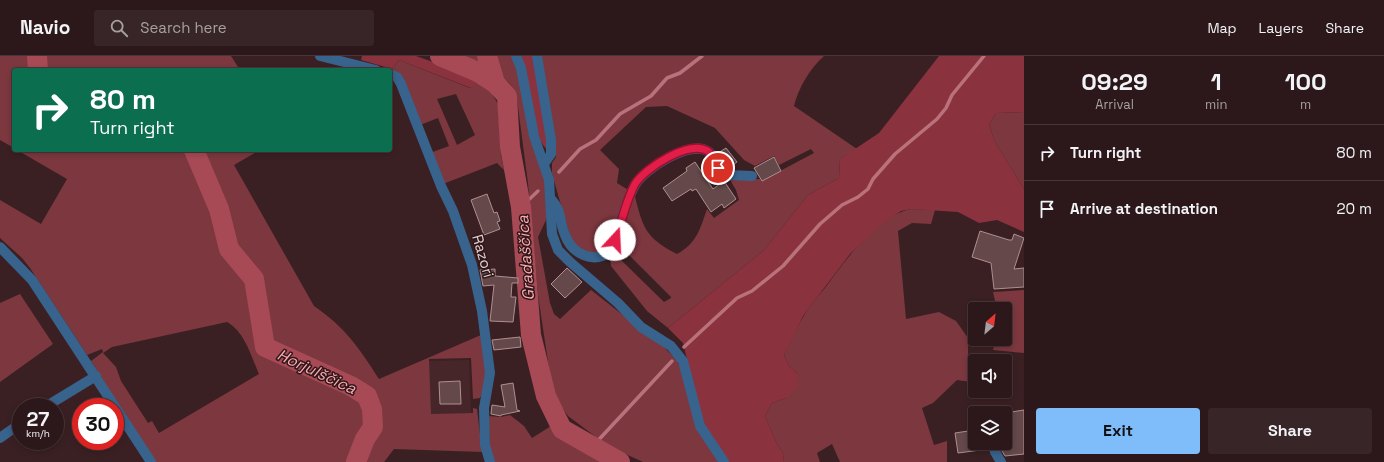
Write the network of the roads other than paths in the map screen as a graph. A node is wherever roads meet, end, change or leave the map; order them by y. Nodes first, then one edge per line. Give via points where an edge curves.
1 (320, 56) edge
2 (516, 56) edge
3 (537, 56) edge
4 (368, 68) edge
5 (392, 75) edge
6 (544, 164) junction
7 (752, 176) dead end
8 (552, 200) junction
9 (0, 247) edge
10 (96, 376) junction
11 (60, 398) edge
12 (12, 429) edge
13 (0, 438) edge
14 (995, 450) edge
15 (150, 462) edge
16 (490, 462) edge
17 (724, 462) edge
18 (1001, 462) edge

1 - 4 street
2 - 6 street via 521,68 534,136
3 - 6 street via 551,140 551,154
5 - 16 street, Razori via 397,77 401,84 453,211 472,265 482,311 490,373 484,408 485,445
6 - 8 street
7 - 8 street via 728,176 721,173 710,153 701,148 688,149 658,163 636,183 610,252 603,257 586,257 570,245 563,229 559,208
8 - 17 street via 552,234 558,250 641,327 671,346 683,361 700,426
9 - 10 street via 32,280
10 - 11 street
10 - 15 street
12 - 13 street
14 - 18 street

